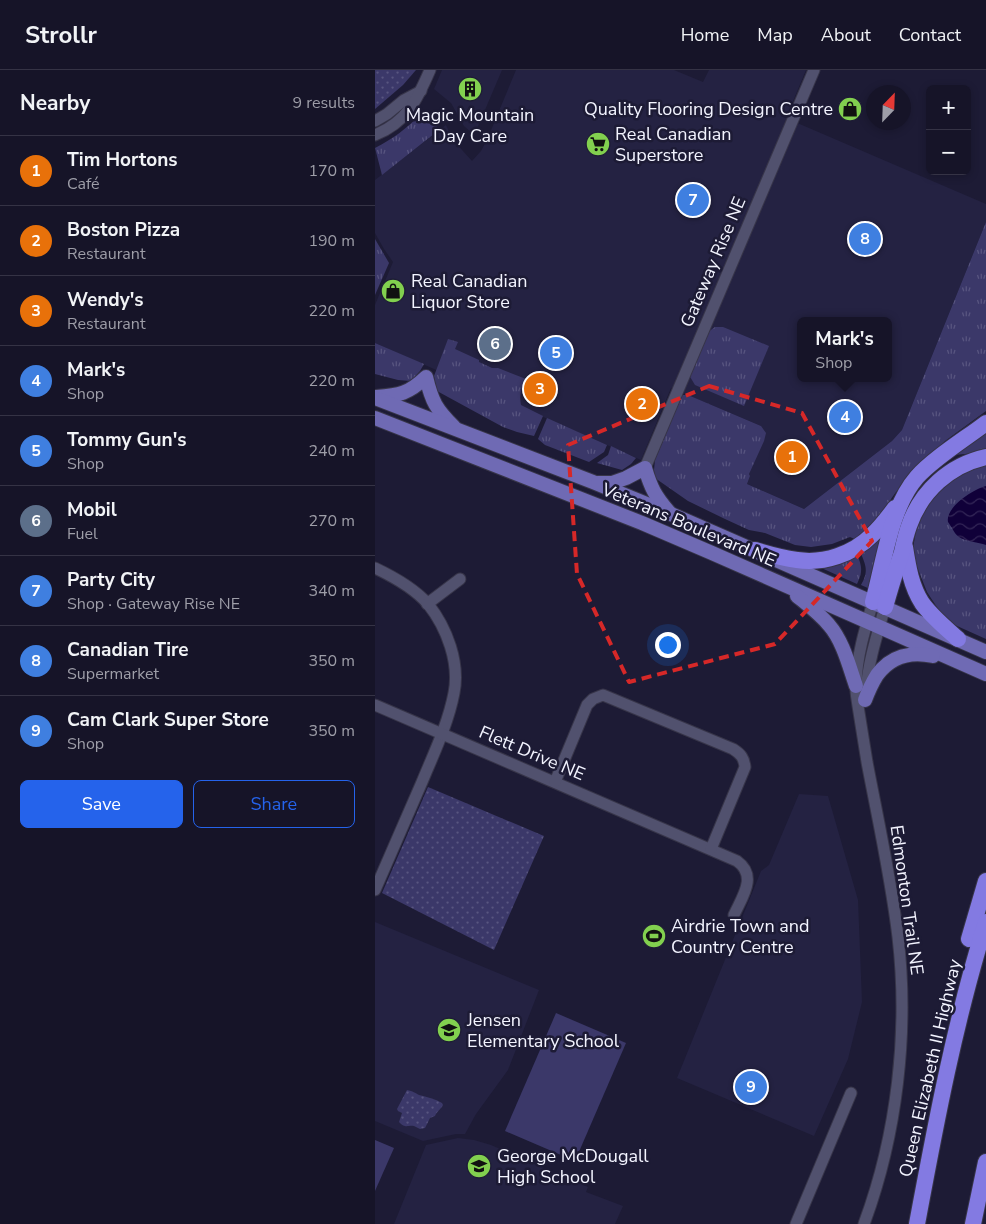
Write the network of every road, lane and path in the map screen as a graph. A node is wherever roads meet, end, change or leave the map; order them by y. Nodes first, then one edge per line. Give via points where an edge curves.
1 (430, 70) edge
2 (813, 70) edge
3 (421, 91) junction
4 (375, 121) edge
5 (375, 135) edge
6 (375, 398) edge
7 (375, 418) edge
8 (986, 423) edge
9 (459, 430) junction
10 (986, 458) edge
11 (645, 468) junction
12 (593, 482) junction
13 (903, 498) junction
14 (671, 514) junction
15 (905, 542) junction
16 (755, 550) junction
17 (375, 568) edge
18 (460, 579) dead end
19 (783, 584) junction
20 (427, 604) junction
21 (879, 605) junction
22 (873, 624) junction
23 (958, 639) junction
24 (986, 652) edge
25 (953, 659) junction
26 (986, 674) edge
27 (855, 686) junction
28 (865, 700) junction
29 (375, 705) edge
30 (861, 728) junction
31 (442, 734) junction
32 (555, 782) junction
33 (711, 849) junction
34 (986, 881) edge
35 (375, 890) edge
36 (734, 915) dead end
37 (986, 922) edge
38 (851, 1093) dead end
39 (936, 1122) junction
40 (986, 1162) edge
41 (796, 1224) edge
42 (863, 1224) edge
43 (917, 1224) edge
44 (973, 1224) edge

1 - 3 street
2 - 11 street, Gateway Rise NE
3 - 4 street
3 - 5 street via 411,108 392,126
6 - 9 main road, Veterans Boulevard NE
6 - 9 main road via 397,395 425,377 434,403
7 - 19 main road, Veterans Boulevard NE via 642,523
8 - 13 highway via 928,466
9 - 12 main road, Veterans Boulevard NE
10 - 15 highway via 961,466 935,484 920,503
11 - 12 main road via 612,483
11 - 14 main road via 653,492
12 - 14 main road, Veterans Boulevard NE
13 - 16 highway via 874,534 841,556 798,560
13 - 21 highway via 895,516
14 - 16 main road, Veterans Boulevard NE
15 - 21 highway
15 - 23 highway via 916,593
16 - 21 main road, Veterans Boulevard NE
17 - 20 street via 405,584
18 - 20 street
19 - 22 main road, Veterans Boulevard NE
19 - 27 main road via 830,626 840,642
20 - 31 street via 442,626 453,660 454,691
21 - 22 street, Edmonton Trail NE
21 - 23 main road, Veterans Boulevard NE
22 - 25 main road, Veterans Boulevard NE
22 - 27 street, Edmonton Trail NE via 857,665
22 - 28 street, Edmonton Trail NE
23 - 24 main road, Veterans Boulevard NE
25 - 26 main road, Veterans Boulevard NE
25 - 28 main road via 921,653 896,658 876,677
27 - 30 street, Edmonton Trail NE
28 - 30 street, Edmonton Trail NE
29 - 31 street, Flett Drive NE
30 - 42 street, Edmonton Trail NE via 898,938 901,996 900,1046 891,1122
31 - 32 street, Flett Drive NE
31 - 35 street
32 - 33 street, Flett Drive NE
32 - 33 street via 587,705 603,695 733,749 745,760 745,767
33 - 36 street, Flett Drive NE via 737,861 747,872 747,885
34 - 39 highway via 947,1026
37 - 39 highway, Queen Elizabeth II Highway
38 - 41 street
39 - 43 highway, Queen Elizabeth II Highway
40 - 44 highway

